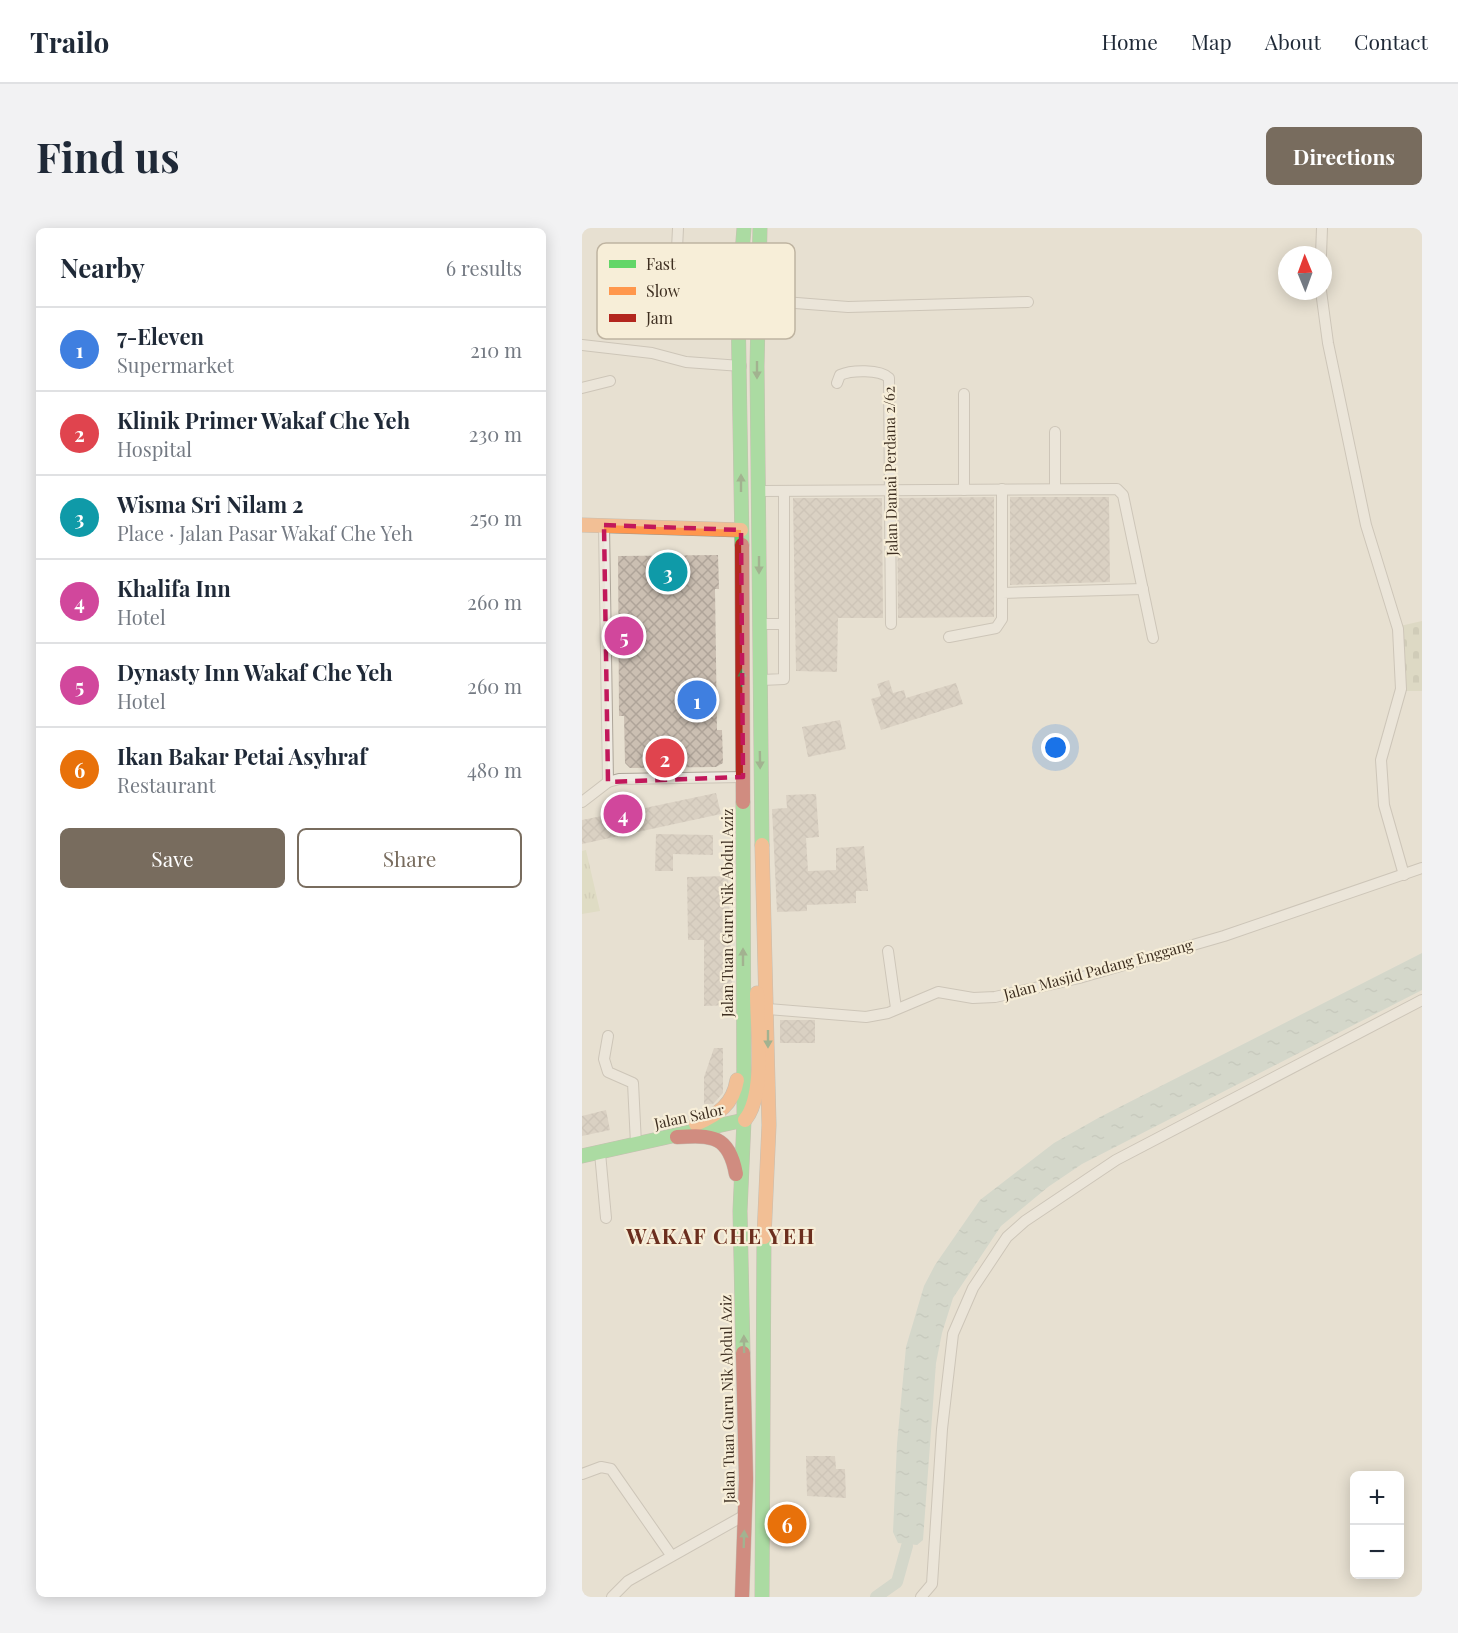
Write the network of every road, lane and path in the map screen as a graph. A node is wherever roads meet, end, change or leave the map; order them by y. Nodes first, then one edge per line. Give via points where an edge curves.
1 (678, 228) edge
2 (744, 228) edge
3 (760, 228) edge
4 (1322, 228) edge
5 (677, 243) edge
6 (743, 243) edge
7 (759, 243) edge
8 (1321, 246) edge
9 (1322, 300) edge
10 (1028, 302) dead end
11 (795, 303) edge
12 (740, 339) edge
13 (757, 339) edge
14 (582, 345) edge
15 (741, 366) junction
16 (610, 381) dead end
17 (837, 383) dead end
18 (582, 388) edge
19 (964, 394) dead end
20 (1055, 432) dead end
21 (1002, 489) junction
22 (1055, 489) junction
23 (890, 490) junction
24 (964, 490) junction
25 (758, 491) junction
26 (784, 491) junction
27 (582, 525) edge
28 (604, 525) junction
29 (741, 530) junction
30 (1143, 589) junction
31 (1002, 593) junction
32 (759, 624) junction
33 (784, 624) junction
34 (891, 624) dead end
35 (949, 637) dead end
36 (1153, 638) dead end
37 (759, 680) junction
38 (743, 777) junction
39 (609, 782) junction
40 (582, 802) edge
41 (1422, 868) edge
42 (1404, 875) junction
43 (763, 902) junction
44 (888, 951) dead end
45 (1422, 1000) edge
46 (896, 1008) junction
47 (768, 1009) junction
48 (744, 1014) junction
49 (608, 1036) dead end
50 (744, 1120) junction
51 (696, 1124) junction
52 (676, 1137) junction
53 (640, 1143) junction
54 (600, 1152) junction
55 (582, 1156) edge
56 (740, 1211) junction
57 (606, 1218) dead end
58 (763, 1271) junction
59 (582, 1473) edge
60 (745, 1515) junction
61 (671, 1555) junction
62 (612, 1597) edge
63 (742, 1597) edge
64 (762, 1597) edge
65 (921, 1597) edge

1 - 5 street
2 - 6 main road, Jalan Tuan Guru Nik Abdul Aziz
3 - 7 main road
4 - 8 street
9 - 42 street via 1366,525 1398,629 1401,689 1381,760 1384,805
10 - 11 street via 848,307
12 - 15 main road, Jalan Tuan Guru Nik Abdul Aziz
13 -> 25 main road
14 - 15 street via 652,353 686,362
29 -> 15 main road, Jalan Tuan Guru Nik Abdul Aziz
16 - 18 street
17 - 23 street, Jalan Damai Perdana 2/62 via 840,375 846,373 881,373 889,378
19 - 24 street
20 - 22 street
21 - 22 street
21 - 24 street
21 - 31 street
22 - 30 street via 1115,489 1122,493
23 - 24 street
23 - 26 street
23 - 34 street, Jalan Damai Perdana 2/62
25 - 26 street
25 -> 32 main road
26 - 33 street
27 - 28 main road
28 - 29 main road
28 - 39 street
38 -> 29 main road, Jalan Tuan Guru Nik Abdul Aziz
30 - 31 street
30 - 36 street
31 - 35 street via 1002,619 996,628
32 - 33 street
32 - 37 main road
33 - 37 street via 784,679
37 -> 43 main road
38 - 39 street via 629,778
48 -> 38 main road, Jalan Tuan Guru Nik Abdul Aziz
39 - 40 street
41 - 42 street, Jalan Masjid Padang Enggang
42 - 46 street, Jalan Masjid Padang Enggang via 1274,920 1078,978 982,998 938,992
43 - 47 main road
43 - 50 main road via 756,1023 757,1095
44 - 46 street
45 - 65 street via 1116,1160 1007,1237 973,1288 953,1334 942,1429 932,1584
46 - 47 street, Jalan Masjid Padang Enggang via 866,1017
47 -> 58 main road
48 - 50 main road, Jalan Tuan Guru Nik Abdul Aziz
48 - 51 main road via 734,1099 718,1114
49 - 53 street via 604,1059 608,1072 633,1083
50 - 51 main road, Jalan Salor via 728,1117
50 - 52 main road, Jalan Salor
50 - 56 main road, Jalan Tuan Guru Nik Abdul Aziz
50 - 58 main road via 757,1139
51 - 53 main road, Jalan Salor
52 - 53 main road, Jalan Salor
52 - 56 main road via 707,1136 725,1144 734,1160
53 - 54 main road, Jalan Salor
54 - 55 main road, Jalan Salor
54 - 57 street
60 -> 56 main road, Jalan Tuan Guru Nik Abdul Aziz
58 - 64 main road
59 - 61 street via 601,1467 611,1469
60 - 61 street
63 -> 60 main road, Jalan Tuan Guru Nik Abdul Aziz
61 - 62 street via 628,1581

